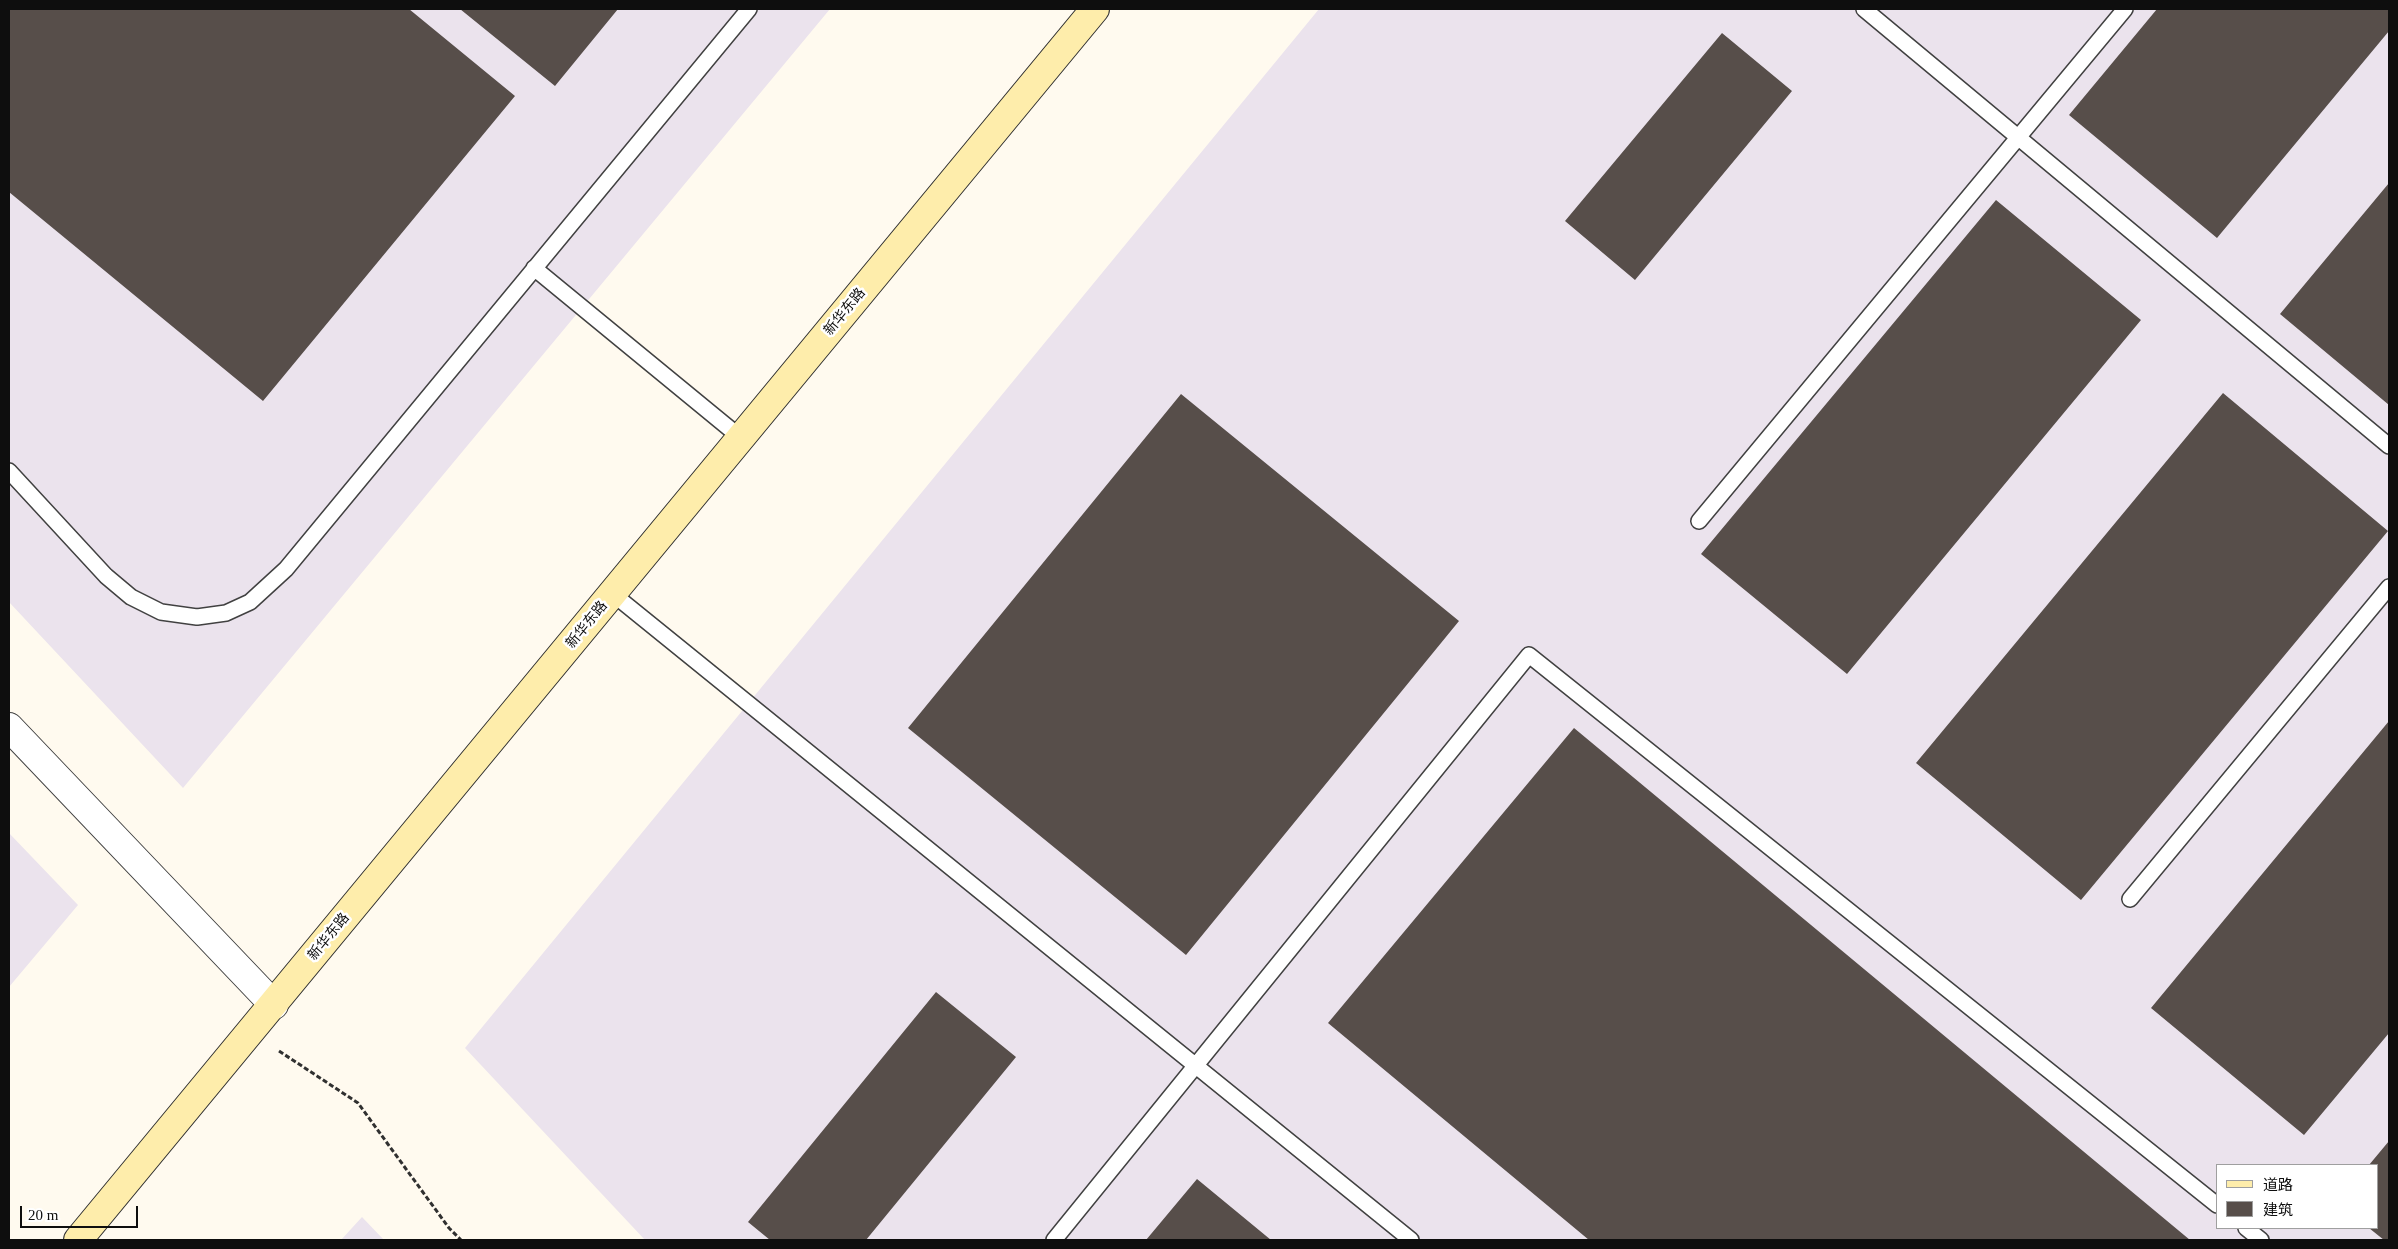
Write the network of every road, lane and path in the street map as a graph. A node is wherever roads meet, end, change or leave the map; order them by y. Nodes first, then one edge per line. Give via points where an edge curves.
1 (748, 9) edge
2 (1095, 9) edge
3 (1864, 9) edge
4 (2124, 9) edge
5 (2018, 137) junction
6 (534, 268) junction
7 (741, 438) junction
8 (2389, 446) edge
9 (9, 471) edge
10 (1699, 521) dead end
11 (2389, 587) edge
12 (613, 594) junction
13 (9, 727) edge
14 (2130, 899) dead end
15 (274, 1005) junction
16 (251, 1032) junction
17 (1196, 1066) junction
18 (2216, 1204) edge
19 (2247, 1229) edge
20 (78, 1240) edge
21 (461, 1240) edge
22 (1054, 1240) edge
23 (1411, 1240) edge
24 (2261, 1240) edge

1 - 6 lane
2 - 7 main road, 新华东路
3 - 5 lane
4 - 5 lane
5 - 8 lane
5 - 10 lane
6 - 7 lane
6 - 9 lane via 286,569 250,602 226,613 197,617 161,612 131,597 106,576
7 - 12 main road, 新华东路
11 - 14 lane
12 - 15 main road, 新华东路
12 - 17 lane
13 - 15 street
15 - 16 main road, 新华东路
16 - 20 main road, 新华东路
16 - 21 path via 358,1102
17 - 18 lane via 1529,655
17 - 22 lane
17 - 23 lane
19 - 24 lane

